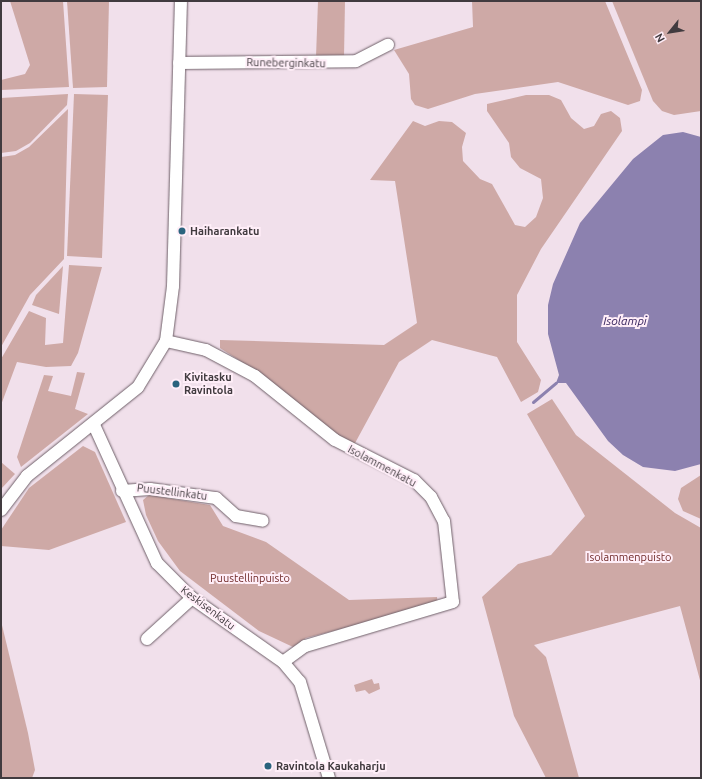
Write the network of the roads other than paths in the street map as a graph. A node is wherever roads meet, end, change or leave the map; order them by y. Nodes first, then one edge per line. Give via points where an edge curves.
1 (181, 1) edge
2 (388, 45) dead end
3 (179, 63) junction
4 (166, 341) junction
5 (94, 425) junction
6 (122, 491) junction
7 (1, 510) edge
8 (264, 521) dead end
9 (192, 598) junction
10 (146, 639) dead end
11 (283, 662) junction
12 (329, 778) edge

1 - 3 street
2 - 3 street, Runeberginkatu via 350,62
3 - 4 street via 173,286
4 - 5 street via 138,387
4 - 11 street, Isolammenkatu via 206,350 255,376 335,440 414,480 431,497 444,521 453,602 439,609 305,646
5 - 6 street, Keskisenkatu
5 - 7 street via 27,476
6 - 8 street, Puustellinkatu via 144,488 216,498 236,516
6 - 9 street, Keskisenkatu via 157,563
9 - 10 street
9 - 11 street, Keskisenkatu
11 - 12 street, Keskisenkatu via 306,695

